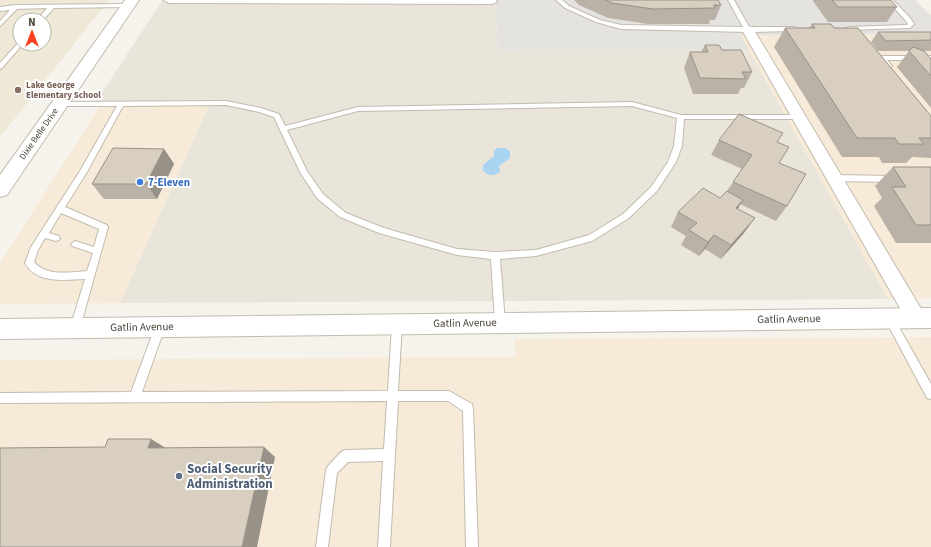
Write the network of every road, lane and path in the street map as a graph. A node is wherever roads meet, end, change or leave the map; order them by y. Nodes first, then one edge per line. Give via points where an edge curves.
1 (169, 0) edge
2 (246, 0) edge
3 (411, 0) edge
4 (559, 0) edge
5 (731, 0) edge
6 (890, 0) edge
7 (491, 1) edge
8 (130, 3) edge
9 (16, 7) junction
10 (52, 7) junction
11 (0, 9) edge
12 (47, 12) edge
13 (0, 24) edge
14 (804, 29) edge
15 (842, 29) edge
16 (748, 30) junction
17 (13, 52) edge
18 (910, 58) junction
19 (931, 58) edge
20 (915, 64) edge
21 (0, 67) edge
22 (892, 69) edge
23 (60, 104) junction
24 (121, 104) junction
25 (681, 117) junction
26 (799, 117) junction
27 (283, 129) junction
28 (835, 178) junction
29 (905, 179) edge
30 (0, 190) edge
31 (60, 209) junction
32 (44, 234) junction
33 (56, 238) dead end
34 (75, 244) dead end
35 (97, 251) junction
36 (495, 256) junction
37 (91, 274) junction
38 (889, 318) junction
39 (924, 318) edge
40 (500, 322) junction
41 (397, 324) junction
42 (160, 326) junction
43 (76, 328) junction
44 (0, 329) edge
45 (931, 392) edge
46 (135, 396) junction
47 (392, 396) junction
48 (0, 398) edge
49 (389, 455) junction
50 (322, 547) edge
51 (384, 547) edge
52 (472, 547) edge

1 - 2 street
2 - 3 street
3 - 7 street
4 - 16 lane via 567,7 621,28
5 - 16 lane
6 - 15 lane via 910,20 911,24 908,27
8 - 10 lane
8 - 23 street, Dixie Belle Drive
9 - 10 lane
9 - 11 lane
9 - 13 lane
10 - 12 lane
14 - 16 lane
16 - 26 street
17 - 21 lane
18 - 19 lane
18 - 20 lane
18 - 22 lane via 882,58
23 - 24 lane
23 - 30 street, Dixie Belle Drive
24 - 27 lane via 226,103 277,116
24 - 31 lane
25 - 26 lane
25 - 27 lane via 632,104 358,109
25 - 36 lane via 678,146 672,162 654,189 626,216 592,238 536,253
26 - 28 street
27 - 36 lane via 304,172 320,196 343,215 382,232 457,252
28 - 29 lane
28 - 39 street
31 - 32 lane
31 - 35 lane via 104,227
32 - 33 lane
32 - 37 lane via 29,263 33,270 46,275
34 - 35 lane
35 - 37 lane
36 - 40 lane
37 - 43 lane
38 - 39 street, Gatlin Avenue
38 - 40 street, Gatlin Avenue
38 - 45 lane
40 - 41 street, Gatlin Avenue
41 - 42 street, Gatlin Avenue
41 - 47 lane
42 - 43 street, Gatlin Avenue
42 - 46 lane
43 - 44 street, Gatlin Avenue
46 - 47 lane
46 - 48 lane
47 - 49 lane
47 - 52 lane via 449,396 468,408
49 - 50 lane via 345,456 332,470
49 - 51 lane

